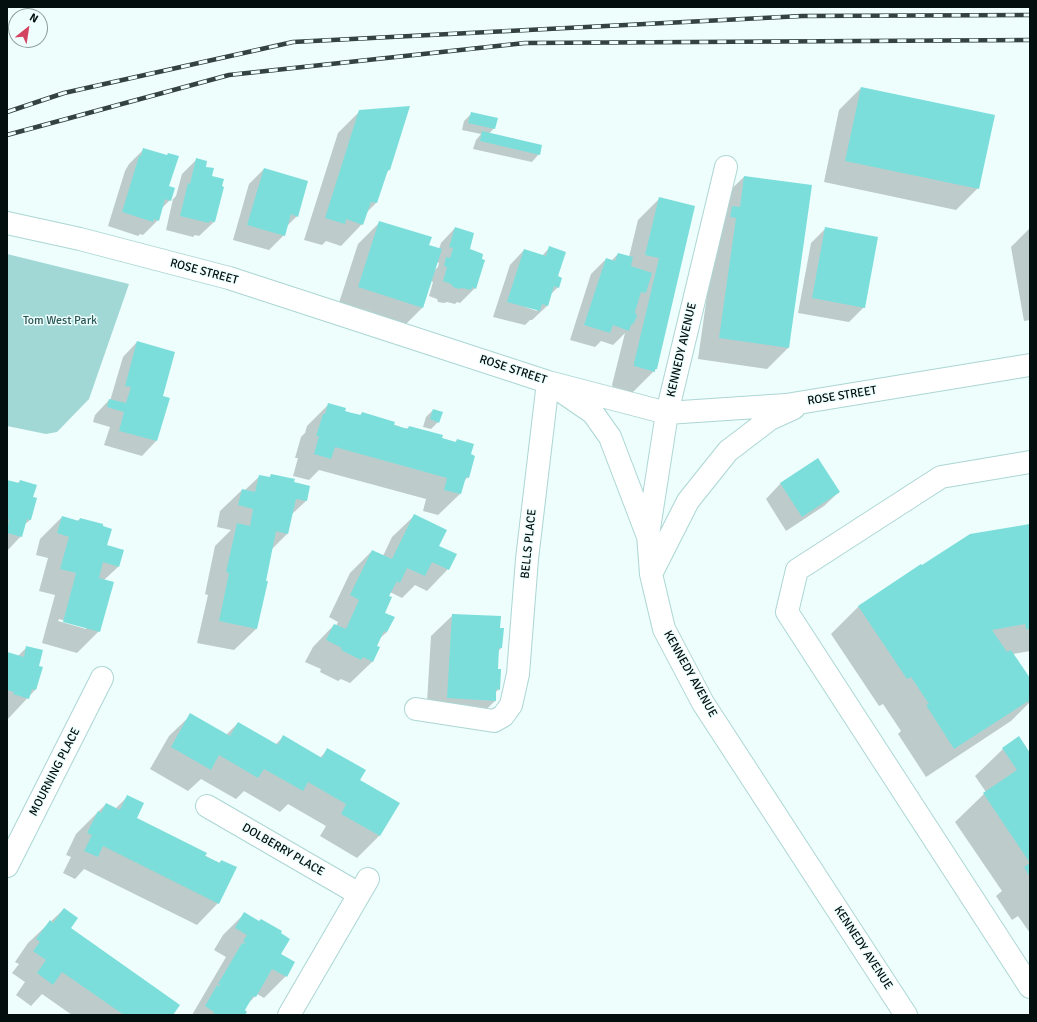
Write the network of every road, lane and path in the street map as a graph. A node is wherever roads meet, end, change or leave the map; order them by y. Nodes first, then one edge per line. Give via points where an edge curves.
1 (726, 167) dead end
2 (7, 224) edge
3 (1030, 365) edge
4 (548, 382) junction
5 (806, 401) junction
6 (667, 413) junction
7 (1030, 462) edge
8 (648, 535) junction
9 (652, 574) junction
10 (102, 678) dead end
11 (416, 709) dead end
12 (207, 806) dead end
13 (7, 866) edge
14 (1030, 987) edge
15 (289, 1015) edge
16 (906, 1015) edge

1 - 6 street, KENNEDY AVENUE
2 - 4 street, ROSE STREET via 80,239 229,278
3 - 5 street, ROSE STREET
4 - 6 street, ROSE STREET
4 - 8 street via 593,413 610,437
4 - 11 street, BELLS PLACE via 527,558 518,674 511,705 503,716 494,721
5 - 6 street, ROSE STREET via 786,405
5 - 9 street via 770,419 728,451 688,501
6 - 8 street, KENNEDY AVENUE
7 - 14 street via 942,477 797,570 787,612
8 - 9 street, KENNEDY AVENUE
9 - 16 street, KENNEDY AVENUE via 664,629 703,703
10 - 13 street, MOURNING PLACE
12 - 15 street, DOLBERRY PLACE via 364,887

